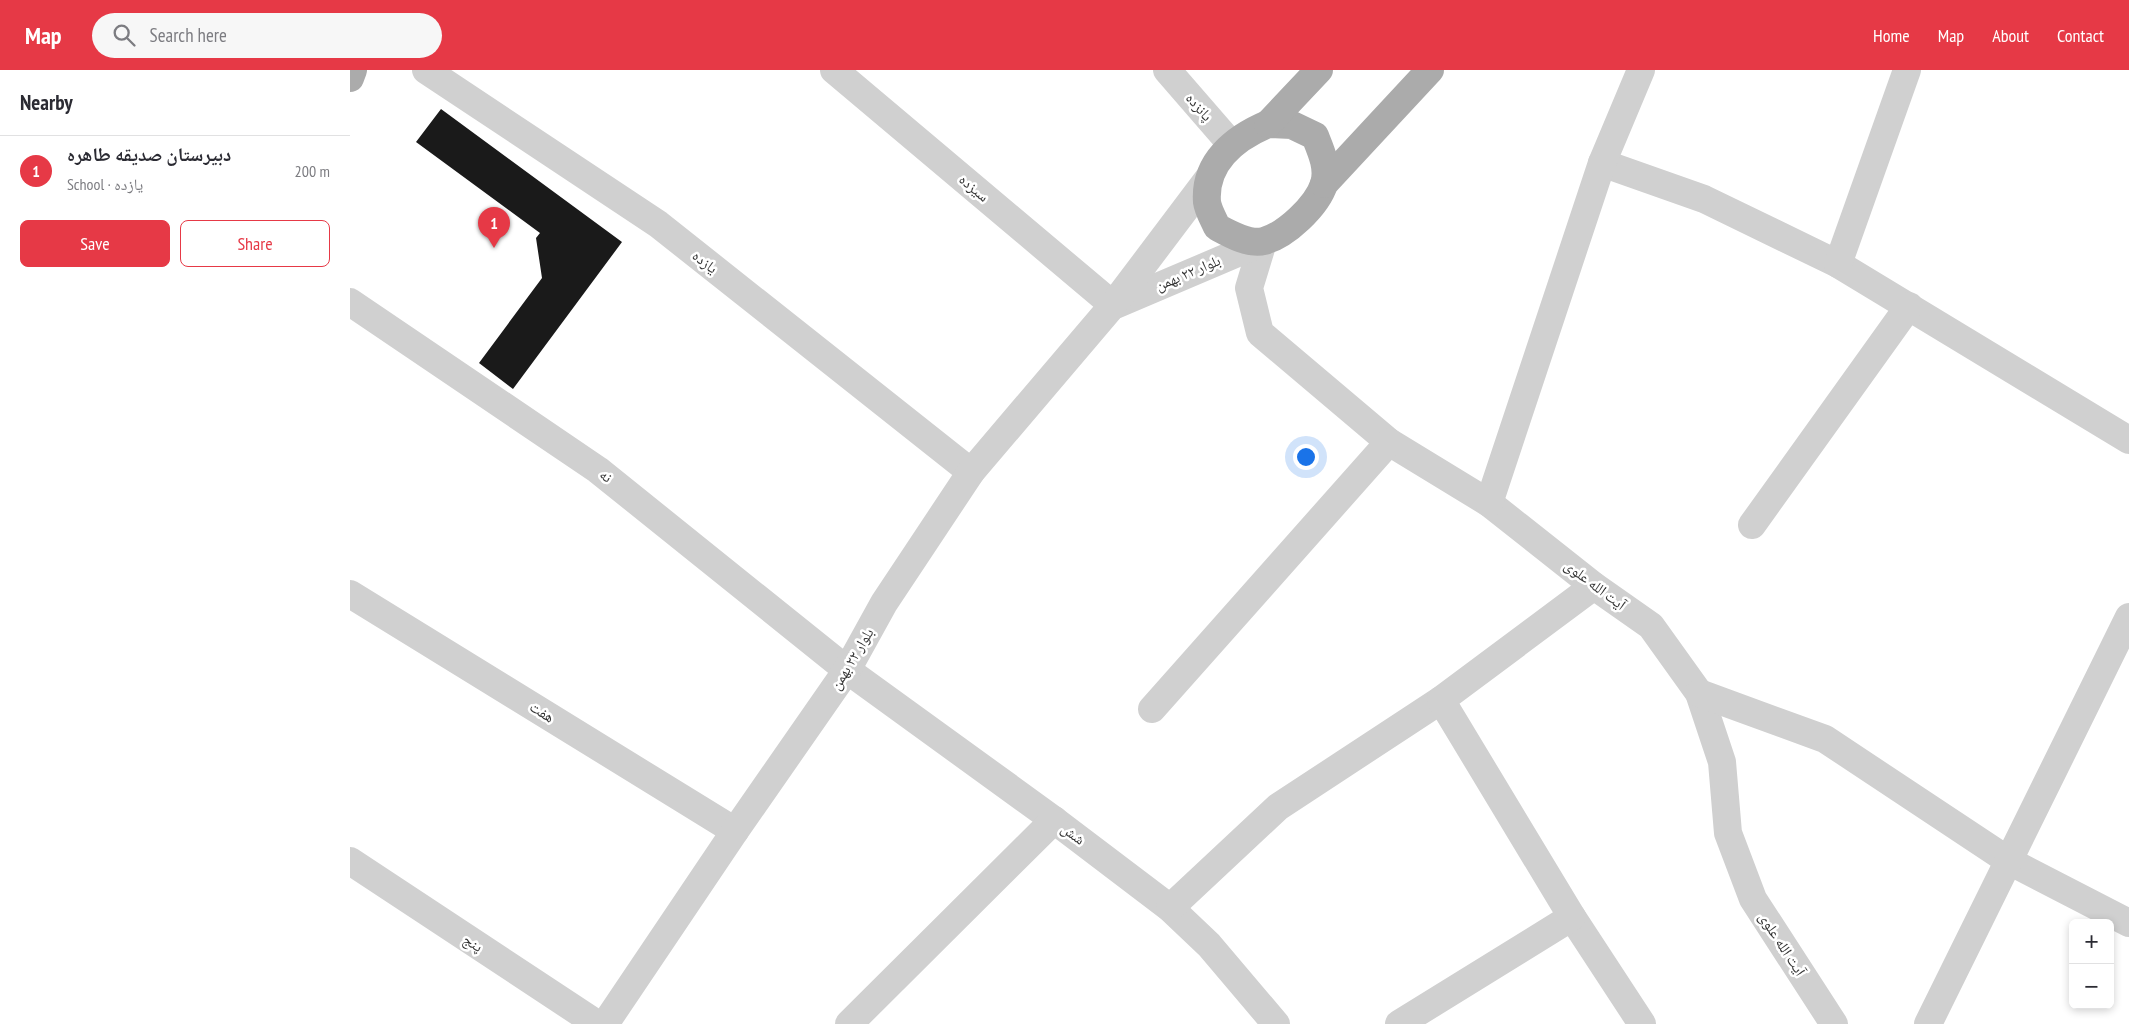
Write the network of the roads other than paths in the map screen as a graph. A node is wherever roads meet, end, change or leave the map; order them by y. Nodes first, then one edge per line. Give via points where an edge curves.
1 (353, 70) edge
2 (426, 70) edge
3 (834, 70) edge
4 (1167, 70) edge
5 (1319, 70) edge
6 (1430, 70) edge
7 (1641, 70) edge
8 (1907, 70) edge
9 (350, 78) edge
10 (1268, 124) junction
11 (1232, 145) junction
12 (1602, 162) junction
13 (1208, 180) junction
14 (1324, 184) junction
15 (1263, 242) junction
16 (1838, 264) junction
17 (350, 302) edge
18 (1113, 305) junction
19 (1910, 306) junction
20 (2129, 440) edge
21 (1389, 442) junction
22 (971, 472) junction
23 (1489, 503) junction
24 (1752, 524) dead end
25 (1594, 586) junction
26 (350, 594) edge
27 (2129, 617) edge
28 (848, 670) junction
29 (1699, 694) junction
30 (1441, 700) junction
31 (1152, 709) dead end
32 (1054, 820) junction
33 (734, 831) junction
34 (350, 862) edge
35 (2008, 862) junction
36 (1170, 908) junction
37 (1572, 917) junction
38 (2129, 923) edge
39 (597, 1024) edge
40 (604, 1024) edge
41 (848, 1024) edge
42 (1276, 1024) edge
43 (1399, 1024) edge
44 (1642, 1024) edge
45 (1834, 1024) edge
46 (1928, 1024) edge

1 - 9 main road
2 - 22 street, یازده via 658,224
3 - 18 street, سیزده
4 - 11 street, پانزده
5 - 10 main road
6 - 14 main road
7 - 12 street
8 - 16 street
10 - 11 main road via 1247,133
10 - 14 main road via 1292,125 1315,136 1325,159
11 - 13 main road via 1218,160
12 - 16 street via 1704,199
12 - 23 street
13 - 15 main road via 1207,204 1217,227 1240,239
13 - 18 street, بلوار ۲۲ بهمن
14 - 15 main road via 1301,218
15 - 18 street, بلوار ۲۲ بهمن
15 - 21 street, آیت الله علوی via 1249,288 1260,333
16 - 19 street
17 - 28 street, نه via 598,470
18 - 22 street, بلوار ۲۲ بهمن
19 - 20 street
19 - 24 street
21 - 23 street, آیت الله علوی
21 - 31 street
22 - 28 street, بلوار ۲۲ بهمن via 884,603
23 - 25 street, آیت الله علوی
25 - 29 street, آیت الله علوی via 1651,626
25 - 30 street
26 - 33 street, هفت
27 - 35 street
28 - 32 street, شش
28 - 33 street, بلوار ۲۲ بهمن
29 - 35 street via 1825,739
29 - 45 street, آیت الله علوی via 1722,762 1728,833 1752,899
30 - 36 street via 1278,807
30 - 37 street
32 - 36 street, شش
32 - 41 street
33 - 40 street, بلوار ۲۲ بهمن
34 - 39 street, پنج
35 - 38 street
35 - 46 street
36 - 42 street, شش via 1209,945
37 - 43 street
37 - 44 street

